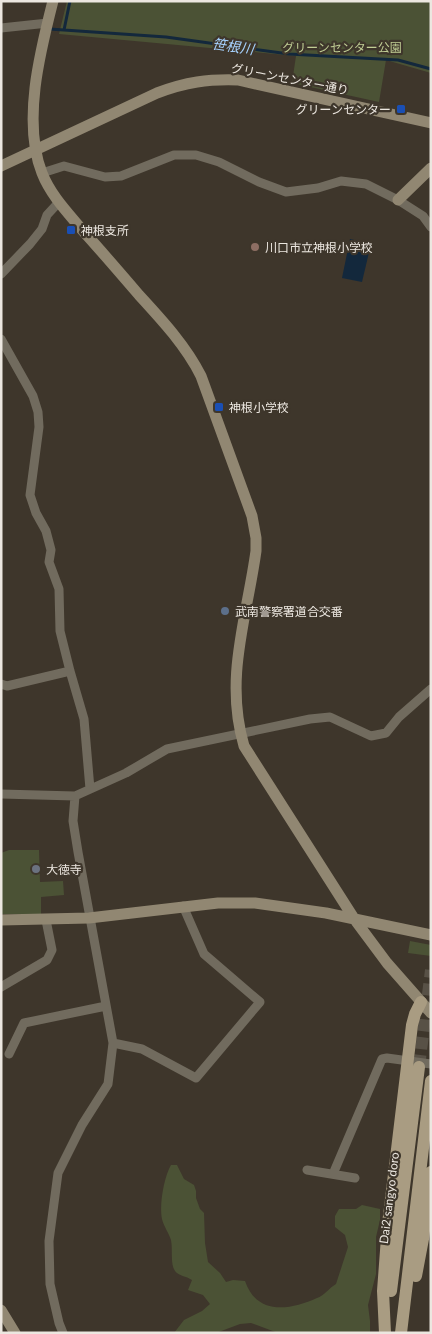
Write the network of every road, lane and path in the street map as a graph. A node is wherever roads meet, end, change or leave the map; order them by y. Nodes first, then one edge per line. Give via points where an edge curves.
1 (53, 1) edge
2 (48, 23) junction
3 (1, 28) edge
4 (431, 124) edge
5 (36, 150) junction
6 (1, 166) edge
7 (431, 168) edge
8 (42, 173) junction
9 (398, 200) junction
10 (59, 202) junction
11 (431, 226) edge
12 (1, 274) edge
13 (1, 340) edge
14 (70, 671) junction
15 (1, 684) edge
16 (431, 689) edge
17 (240, 733) junction
18 (90, 789) junction
19 (1, 794) edge
20 (75, 796) junction
21 (183, 906) junction
22 (89, 918) junction
23 (1, 920) edge
24 (46, 920) junction
25 (355, 920) junction
26 (431, 934) edge
27 (1, 987) edge
28 (421, 1002) junction
29 (106, 1006) junction
30 (431, 1013) edge
31 (113, 1044) junction
32 (9, 1054) dead end
33 (408, 1060) junction
34 (425, 1066) edge
35 (431, 1080) edge
36 (307, 1170) dead end
37 (431, 1172) edge
38 (333, 1174) junction
39 (355, 1178) dead end
40 (1, 1310) edge
41 (404, 1314) junction
42 (15, 1333) edge
43 (64, 1333) edge
44 (385, 1333) edge
45 (401, 1333) edge

1 - 2 street
2 - 3 street
2 - 5 street via 35,94
4 - 5 street, グリーンセンター通り via 303,93 218,79 172,88
5 - 6 street, グリーンセンター通り
5 - 8 street
7 - 9 street
8 - 9 street via 64,166 105,177 121,176 174,155 196,156 219,162 286,192 341,181 366,184
8 - 10 street
9 - 11 street via 423,216
10 - 12 street via 30,244
10 - 17 street via 193,361 252,516 256,551 237,657
13 - 14 street via 33,396 38,412 30,496 51,550 49,562 59,589 60,631
14 - 15 street via 7,686
14 - 18 street via 84,719
16 - 17 street via 386,733 371,736 330,717
17 - 18 street via 168,749
17 - 25 street via 249,755
18 - 20 street
19 - 20 street
20 - 22 street via 74,821
21 - 22 street
21 - 25 street via 255,903
21 - 31 street via 204,954 260,1002 196,1078 142,1049
22 - 24 street
22 - 29 street
23 - 24 street
24 - 27 street via 52,950 47,960
25 - 26 street
25 - 28 street via 387,964
28 - 30 street
28 - 33 main road via 414,1016
29 - 31 street
29 - 32 street via 24,1023
31 - 43 street via 108,1084 82,1125 58,1173 49,1241 50,1284
33 - 34 street
33 - 38 street via 382,1059
33 - 44 main road via 388,1224 383,1291
34 - 44 main road, Dai2 sangyo doro
35 - 41 main road
36 - 38 street
37 - 41 main road via 413,1292
38 - 39 street
40 - 42 street
41 - 45 main road

